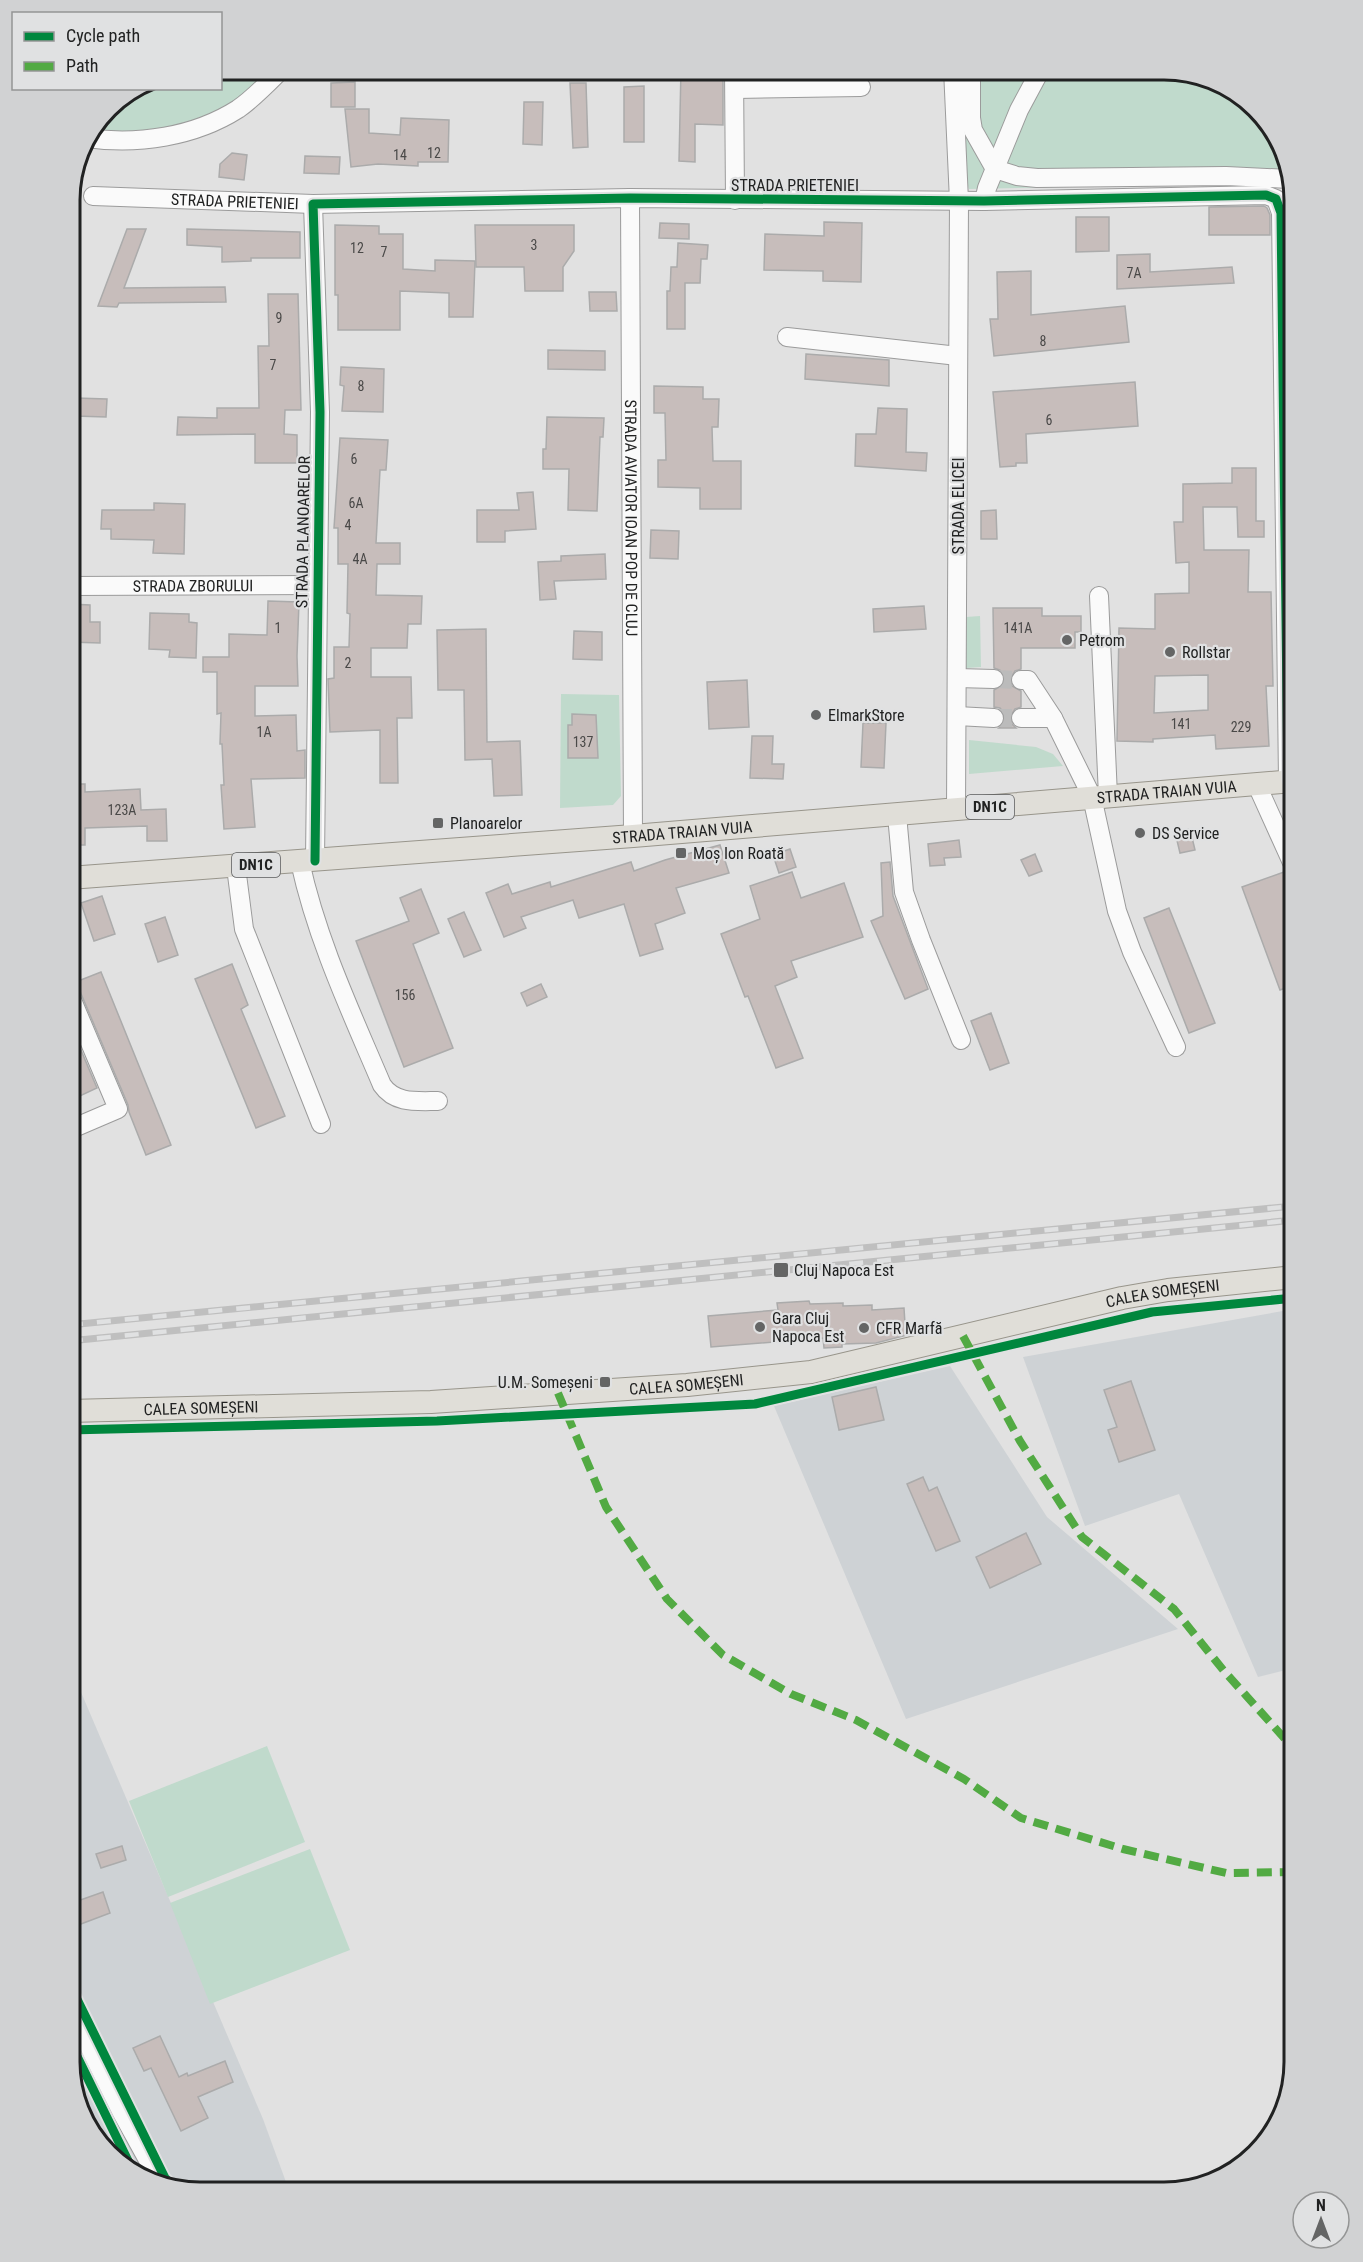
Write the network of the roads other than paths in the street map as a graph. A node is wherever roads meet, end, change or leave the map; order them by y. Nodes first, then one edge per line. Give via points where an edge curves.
1 (271, 80) edge
2 (735, 80) edge
3 (954, 80) edge
4 (971, 80) edge
5 (1035, 80) edge
6 (861, 87) dead end
7 (736, 89) junction
8 (96, 139) edge
9 (995, 169) junction
10 (1281, 179) edge
11 (93, 196) dead end
12 (630, 198) junction
13 (735, 200) junction
14 (959, 201) junction
15 (984, 201) junction
16 (314, 204) junction
17 (787, 337) dead end
18 (958, 356) junction
19 (1284, 383) edge
20 (317, 585) junction
21 (80, 586) edge
22 (1099, 596) dead end
23 (957, 678) junction
24 (994, 680) tunnel mouth
25 (1021, 680) tunnel mouth
26 (957, 716) junction
27 (994, 718) tunnel mouth
28 (1021, 718) tunnel mouth
29 (1053, 718) junction
30 (1284, 781) edge
31 (1256, 783) junction
32 (1100, 797) junction
33 (956, 810) junction
34 (897, 815) junction
35 (633, 836) junction
36 (1284, 845) edge
37 (308, 862) junction
38 (236, 867) junction
39 (80, 877) edge
40 (80, 1018) edge
41 (961, 1040) dead end
42 (1176, 1047) dead end
43 (438, 1101) dead end
44 (321, 1124) dead end
45 (80, 1125) edge
46 (1284, 1277) edge
47 (79, 1411) edge
48 (79, 2027) edge
49 (155, 2174) edge

1 - 8 street via 238,109 200,129 115,142
2 - 7 street
3 - 14 street, STRADA ELICEI
4 - 9 street via 972,124
5 - 9 street
6 - 7 street
7 - 13 street
9 - 10 street via 1037,178
9 - 15 street
11 - 16 street, STRADA PRIETENIEI
12 - 13 street, STRADA PRIETENIEI
12 - 16 street, STRADA PRIETENIEI
12 - 35 street, STRADA AVIATOR IOAN POP DE CLUJ
13 - 14 street, STRADA PRIETENIEI
14 - 15 street, STRADA PRIETENIEI
14 - 18 street, STRADA ELICEI
15 - 19 street, STRADA PRIETENIEI via 1266,195 1276,199 1281,213
16 - 20 street, STRADA PLANOARELOR via 320,412
17 - 18 street
18 - 23 street, STRADA ELICEI
20 - 21 street, STRADA ZBORULUI
20 - 37 street, STRADA PLANOARELOR
22 - 32 street
23 - 24 street
23 - 26 street, STRADA ELICEI
25 - 29 street via 1028,680
26 - 27 street
26 - 33 street, STRADA ELICEI
28 - 29 street
29 - 32 street
30 - 31 main road, STRADA TRAIAN VUIA / DN1C
31 - 32 main road, STRADA TRAIAN VUIA / DN1C
31 - 36 street
32 - 33 main road, STRADA TRAIAN VUIA / DN1C
32 - 42 street via 1118,911 1132,952
33 - 34 main road, STRADA TRAIAN VUIA / DN1C
34 - 35 main road, STRADA TRAIAN VUIA / DN1C
34 - 41 street via 904,892
35 - 37 main road, STRADA TRAIAN VUIA / DN1C
37 - 38 main road, STRADA TRAIAN VUIA / DN1C
37 - 43 street, STRADA PLANOARELOR via 309,902 382,1085 388,1094 400,1099
38 - 39 main road, STRADA TRAIAN VUIA / DN1C
38 - 44 street via 244,929
40 - 45 street via 118,1109
46 - 47 main road, CALEA SOMEȘENI via 1122,1298 811,1372 687,1385 431,1402
48 - 49 street

